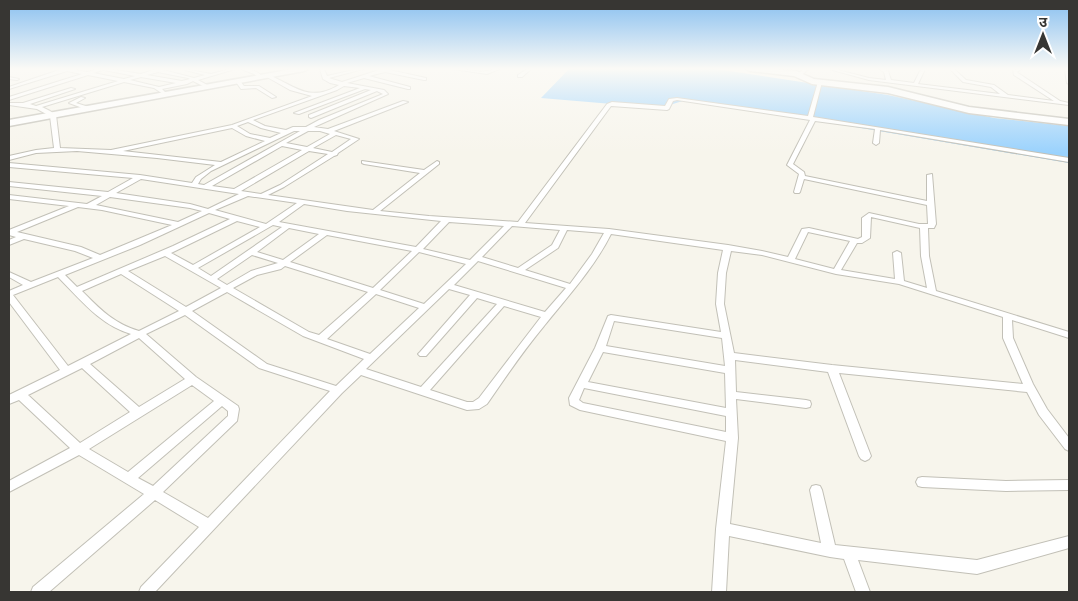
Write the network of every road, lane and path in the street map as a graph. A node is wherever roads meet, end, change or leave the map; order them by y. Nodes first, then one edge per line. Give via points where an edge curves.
1 (31, 97) edge
2 (49, 97) edge
3 (67, 97) edge
4 (90, 97) edge
5 (141, 97) edge
6 (310, 97) edge
7 (340, 97) edge
8 (358, 97) edge
9 (379, 97) edge
10 (817, 97) edge
11 (917, 97) edge
12 (1014, 97) edge
13 (1052, 97) edge
14 (405, 102) dead end
15 (1061, 103) junction
16 (9, 104) edge
17 (1069, 104) edge
18 (23, 105) junction
19 (37, 107) junction
20 (280, 108) junction
21 (90, 109) junction
22 (297, 113) junction
23 (53, 115) junction
24 (311, 116) junction
25 (812, 117) junction
26 (325, 119) junction
27 (248, 120) junction
28 (1069, 122) edge
29 (9, 123) edge
30 (233, 126) junction
31 (878, 128) junction
32 (309, 129) junction
33 (285, 132) junction
34 (332, 132) junction
35 (270, 140) junction
36 (876, 143) dead end
37 (282, 144) junction
38 (57, 149) junction
39 (308, 149) junction
40 (112, 152) junction
41 (334, 154) junction
42 (9, 158) edge
43 (1069, 160) edge
44 (364, 162) dead end
45 (437, 163) dead end
46 (222, 164) junction
47 (9, 165) edge
48 (424, 172) junction
49 (930, 175) dead end
50 (140, 177) junction
51 (802, 177) junction
52 (9, 184) edge
53 (194, 185) junction
54 (207, 186) junction
55 (236, 191) junction
56 (797, 192) dead end
57 (248, 193) junction
58 (110, 194) junction
59 (262, 195) junction
60 (9, 197) edge
61 (21, 198) junction
62 (302, 202) junction
63 (9, 203) edge
64 (930, 204) junction
65 (78, 205) junction
66 (89, 206) junction
67 (210, 210) junction
68 (374, 212) junction
69 (237, 218) junction
70 (446, 220) junction
71 (179, 224) junction
72 (269, 224) junction
73 (514, 224) junction
74 (288, 226) junction
75 (924, 226) junction
76 (565, 228) junction
77 (609, 231) junction
78 (10, 233) edge
79 (325, 233) junction
80 (24, 236) junction
81 (854, 241) junction
82 (9, 244) edge
83 (728, 247) junction
84 (419, 250) junction
85 (166, 252) junction
86 (250, 252) junction
87 (897, 253) dead end
88 (100, 258) junction
89 (475, 260) junction
90 (791, 260) junction
91 (284, 263) junction
92 (194, 268) junction
93 (122, 271) junction
94 (520, 271) junction
95 (836, 272) junction
96 (9, 274) edge
97 (60, 275) junction
98 (212, 279) junction
99 (900, 282) junction
100 (31, 286) junction
101 (448, 286) junction
102 (571, 287) junction
103 (227, 288) junction
104 (77, 290) junction
105 (932, 291) junction
106 (374, 292) junction
107 (476, 294) junction
108 (9, 295) edge
109 (502, 303) junction
110 (425, 307) junction
111 (186, 311) junction
112 (547, 316) junction
113 (1007, 316) junction
114 (140, 334) junction
115 (1069, 335) edge
116 (726, 336) junction
117 (320, 340) junction
118 (600, 348) junction
119 (423, 354) dead end
120 (730, 356) junction
121 (370, 358) junction
122 (83, 363) junction
123 (832, 369) junction
124 (358, 370) junction
125 (730, 370) junction
126 (67, 371) junction
127 (192, 380) junction
128 (581, 384) junction
129 (1031, 389) junction
130 (338, 390) junction
131 (422, 392) junction
132 (732, 395) junction
133 (14, 397) edge
134 (221, 401) junction
135 (806, 404) dead end
136 (732, 413) junction
137 (138, 414) junction
138 (732, 438) junction
139 (1069, 446) edge
140 (79, 449) junction
141 (866, 456) dead end
142 (128, 479) junction
143 (922, 482) dead end
144 (1069, 485) edge
145 (9, 488) edge
146 (816, 490) dead end
147 (153, 494) junction
148 (208, 525) junction
149 (723, 529) junction
150 (1069, 542) edge
151 (830, 551) junction
152 (848, 552) junction
153 (38, 592) edge
154 (146, 592) edge
155 (719, 592) edge
156 (864, 592) edge

1 - 16 street
2 - 18 street
3 - 19 street
4 - 21 street via 72,103
5 - 21 highway
6 - 20 street
7 - 22 street
8 - 24 street
9 - 26 street
10 - 25 street
11 - 28 highway via 969,110
12 - 15 street
13 - 15 street
14 - 34 street
15 - 17 street
16 - 18 street
18 - 19 street
19 - 23 street
20 - 22 street
20 - 27 street
21 - 23 highway
22 - 24 street
23 - 29 highway
23 - 38 street
24 - 26 street
25 - 31 street
25 - 51 street via 790,165 802,172
25 - 73 street via 677,99 671,100 667,108 608,105
26 - 32 street
27 - 30 street
27 - 33 street
30 - 35 street
30 - 40 street
31 - 36 street
31 - 43 street
32 - 33 street
32 - 34 street
32 - 37 street
33 - 35 street
34 - 39 street
34 - 41 street via 356,139
35 - 46 street
37 - 39 street
37 - 54 street
38 - 40 street
38 - 42 street
39 - 41 street
39 - 55 street
40 - 46 street
41 - 59 street
44 - 48 street
45 - 48 street
46 - 53 street via 201,176
47 - 50 street
48 - 68 street
49 - 64 street
50 - 53 street
50 - 58 street
51 - 56 street
51 - 64 street
52 - 58 street
53 - 54 street
54 - 55 street
55 - 57 street
57 - 59 street
57 - 67 street
58 - 66 street
58 - 67 street
59 - 62 street
60 - 61 street
61 - 63 street
61 - 65 street
62 - 68 street
62 - 72 street
64 - 75 street via 932,224
65 - 66 street
65 - 78 street
66 - 71 street
67 - 69 street
67 - 71 street
68 - 70 street
69 - 72 street
69 - 85 street
70 - 73 street
70 - 84 street
71 - 88 street
72 - 74 street
72 - 92 street
73 - 76 street
73 - 89 street
74 - 79 street
74 - 86 street
75 - 81 street via 869,215 866,218 866,238
75 - 105 street via 925,256
76 - 77 street
76 - 94 street via 555,246
77 - 83 street
77 - 102 street via 601,248
78 - 80 street
79 - 84 street
79 - 91 street
80 - 82 street
80 - 88 street
81 - 90 street via 815,230 805,231
81 - 95 street
83 - 90 street
83 - 116 street via 720,304
84 - 89 street
84 - 106 street
85 - 92 street
85 - 93 street
86 - 91 street
86 - 98 street
87 - 99 street
88 - 97 street
89 - 94 street
89 - 101 street
90 - 95 street
91 - 103 street via 259,271
91 - 106 street
92 - 98 street
93 - 104 street
93 - 111 street
94 - 102 street
95 - 99 street
96 - 100 street
97 - 100 street
97 - 104 street
98 - 103 street
99 - 105 street
100 - 108 street
101 - 107 street
101 - 110 street
102 - 112 street
103 - 111 street
103 - 117 street
104 - 114 street via 107,320
105 - 113 street
106 - 110 street
106 - 117 street
107 - 109 street
107 - 119 street
108 - 126 street
109 - 112 street
109 - 131 street
110 - 121 street
111 - 114 street
111 - 130 street via 263,366
112 - 131 street via 483,401 475,406
113 - 115 street
113 - 129 street via 1008,338
114 - 122 street
114 - 127 street
116 - 118 street via 611,318
116 - 120 street
117 - 121 street
118 - 125 street
118 - 128 street
120 - 123 street
120 - 125 street
121 - 124 street
122 - 126 street
122 - 137 street
123 - 129 street
123 - 141 street
124 - 130 street
124 - 131 street
125 - 132 street
126 - 133 street
127 - 134 street
127 - 137 street
128 - 136 street
128 - 138 street via 574,398 580,406
129 - 139 street via 1043,412
130 - 148 street
132 - 135 street
132 - 136 street
133 - 140 street
134 - 142 street
134 - 147 street via 234,409 232,418
136 - 138 street
137 - 140 street
138 - 149 street
140 - 142 street
140 - 145 street
142 - 147 street
143 - 144 street
146 - 151 street
147 - 148 street
147 - 153 street
148 - 154 street
149 - 151 street
149 - 155 street
150 - 152 street via 977,567
151 - 152 street
152 - 156 street

